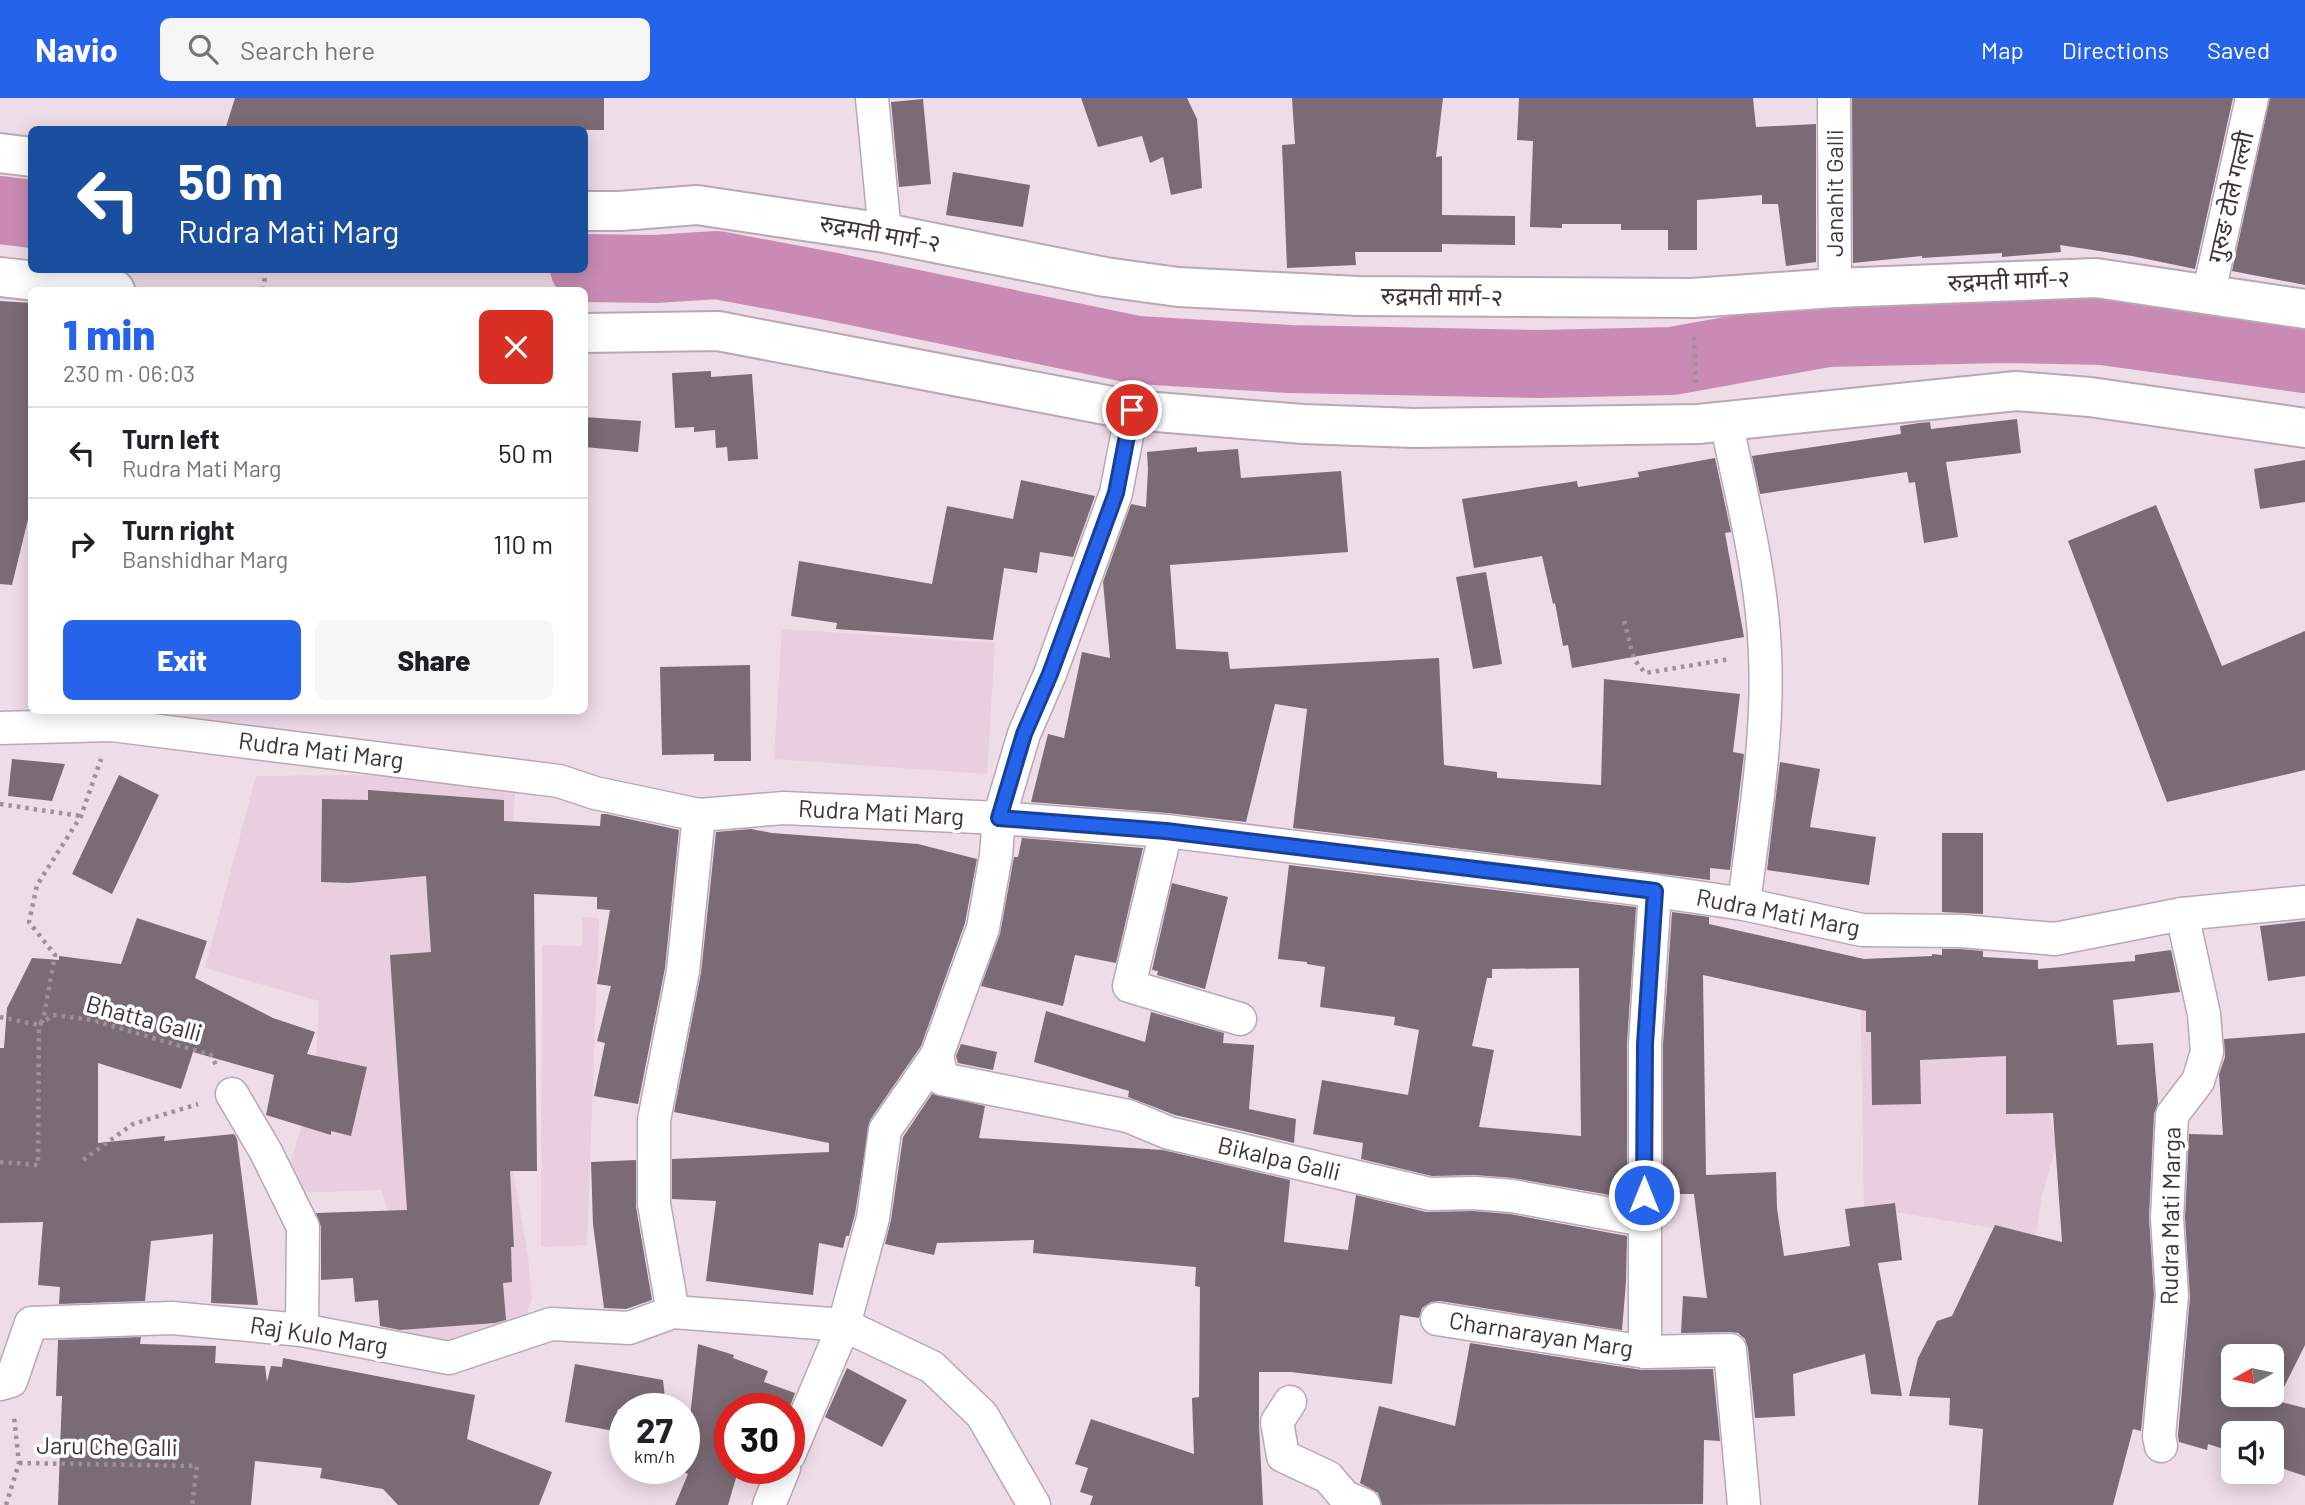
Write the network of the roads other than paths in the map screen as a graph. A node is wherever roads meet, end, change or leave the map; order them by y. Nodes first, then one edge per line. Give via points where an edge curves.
1 (872, 98) edge
2 (1834, 98) edge
3 (2252, 98) edge
4 (0, 153) edge
5 (28, 156) edge
6 (588, 211) edge
7 (885, 233) junction
8 (0, 277) edge
9 (88, 287) edge
10 (1835, 288) junction
11 (2208, 296) junction
12 (2305, 309) edge
13 (588, 333) edge
14 (1132, 410) junction
15 (1712, 423) junction
16 (2305, 428) edge
17 (116, 718) edge
18 (0, 727) edge
19 (699, 816) junction
20 (999, 818) junction
21 (1166, 831) junction
22 (1655, 891) junction
23 (2305, 902) edge
24 (1744, 904) junction
25 (2182, 914) junction
26 (1240, 1018) dead end
27 (937, 1055) junction
28 (232, 1094) road end
29 (1644, 1220) junction
30 (673, 1312) junction
31 (1437, 1319) dead end
32 (844, 1325) junction
33 (302, 1330) junction
34 (1645, 1352) junction
35 (5, 1383) edge
36 (1290, 1402) dead end
37 (805, 1417) edge
38 (2161, 1446) dead end
39 (778, 1484) edge
40 (769, 1505) edge
41 (1034, 1505) edge
42 (1364, 1505) edge
43 (1744, 1505) edge

1 - 7 street
2 - 10 street, Janahit Galli
3 - 11 street, गुरुङ टोले गल्ली
4 - 5 street
6 - 7 street, रुद्रमती मार्ग-२ via 697,205
7 - 10 street, रुद्रमती मार्ग-२ via 1178,287 1358,296 1692,298
8 - 9 street
10 - 11 street, रुद्रमती मार्ग-२ via 2096,278
11 - 12 street, रुद्रमती मार्ग-२
13 - 14 street via 719,331
14 - 15 street via 1414,428
14 - 20 street via 1116,493 1024,734
15 - 16 street via 2016,391
15 - 24 street via 1757,574 1765,653 1763,742
17 - 18 street, Rudra Mati Marg
17 - 19 street, Rudra Mati Marg via 559,781
19 - 20 street, Rudra Mati Marg via 784,808
19 - 30 street via 683,971 654,1120 654,1204
20 - 21 street, Rudra Mati Marg
20 - 27 street via 983,928
21 - 22 street, Rudra Mati Marg
21 - 26 street via 1129,986
22 - 24 street, Rudra Mati Marg
22 - 29 street, Charnarayan Marg via 1645,1044
23 - 25 street, Rudra Mati Marg
24 - 25 street, Rudra Mati Marg via 1862,930 1961,931 2055,939
25 - 38 street, Rudra Mati Marga via 2204,1014 2207,1052 2199,1081 2172,1115 2167,1218 2172,1295
27 - 29 street, Bikalpa Galli via 942,1079 1128,1116 1182,1136 1430,1194 1512,1196
27 - 32 street via 885,1130 873,1218
28 - 33 street via 303,1227
29 - 34 street, Charnarayan Marg
30 - 32 street
30 - 33 street, Raj Kulo Marg via 629,1328 551,1324 449,1358
31 - 34 street, Charnarayan Marg
32 - 37 street
32 - 41 street via 932,1367 982,1415
33 - 35 street, Raj Kulo Marg via 172,1318 30,1323
34 - 43 street, Charnarayan Marg via 1730,1350
36 - 42 street via 1277,1422 1283,1456 1328,1477 1345,1497
39 - 40 street

